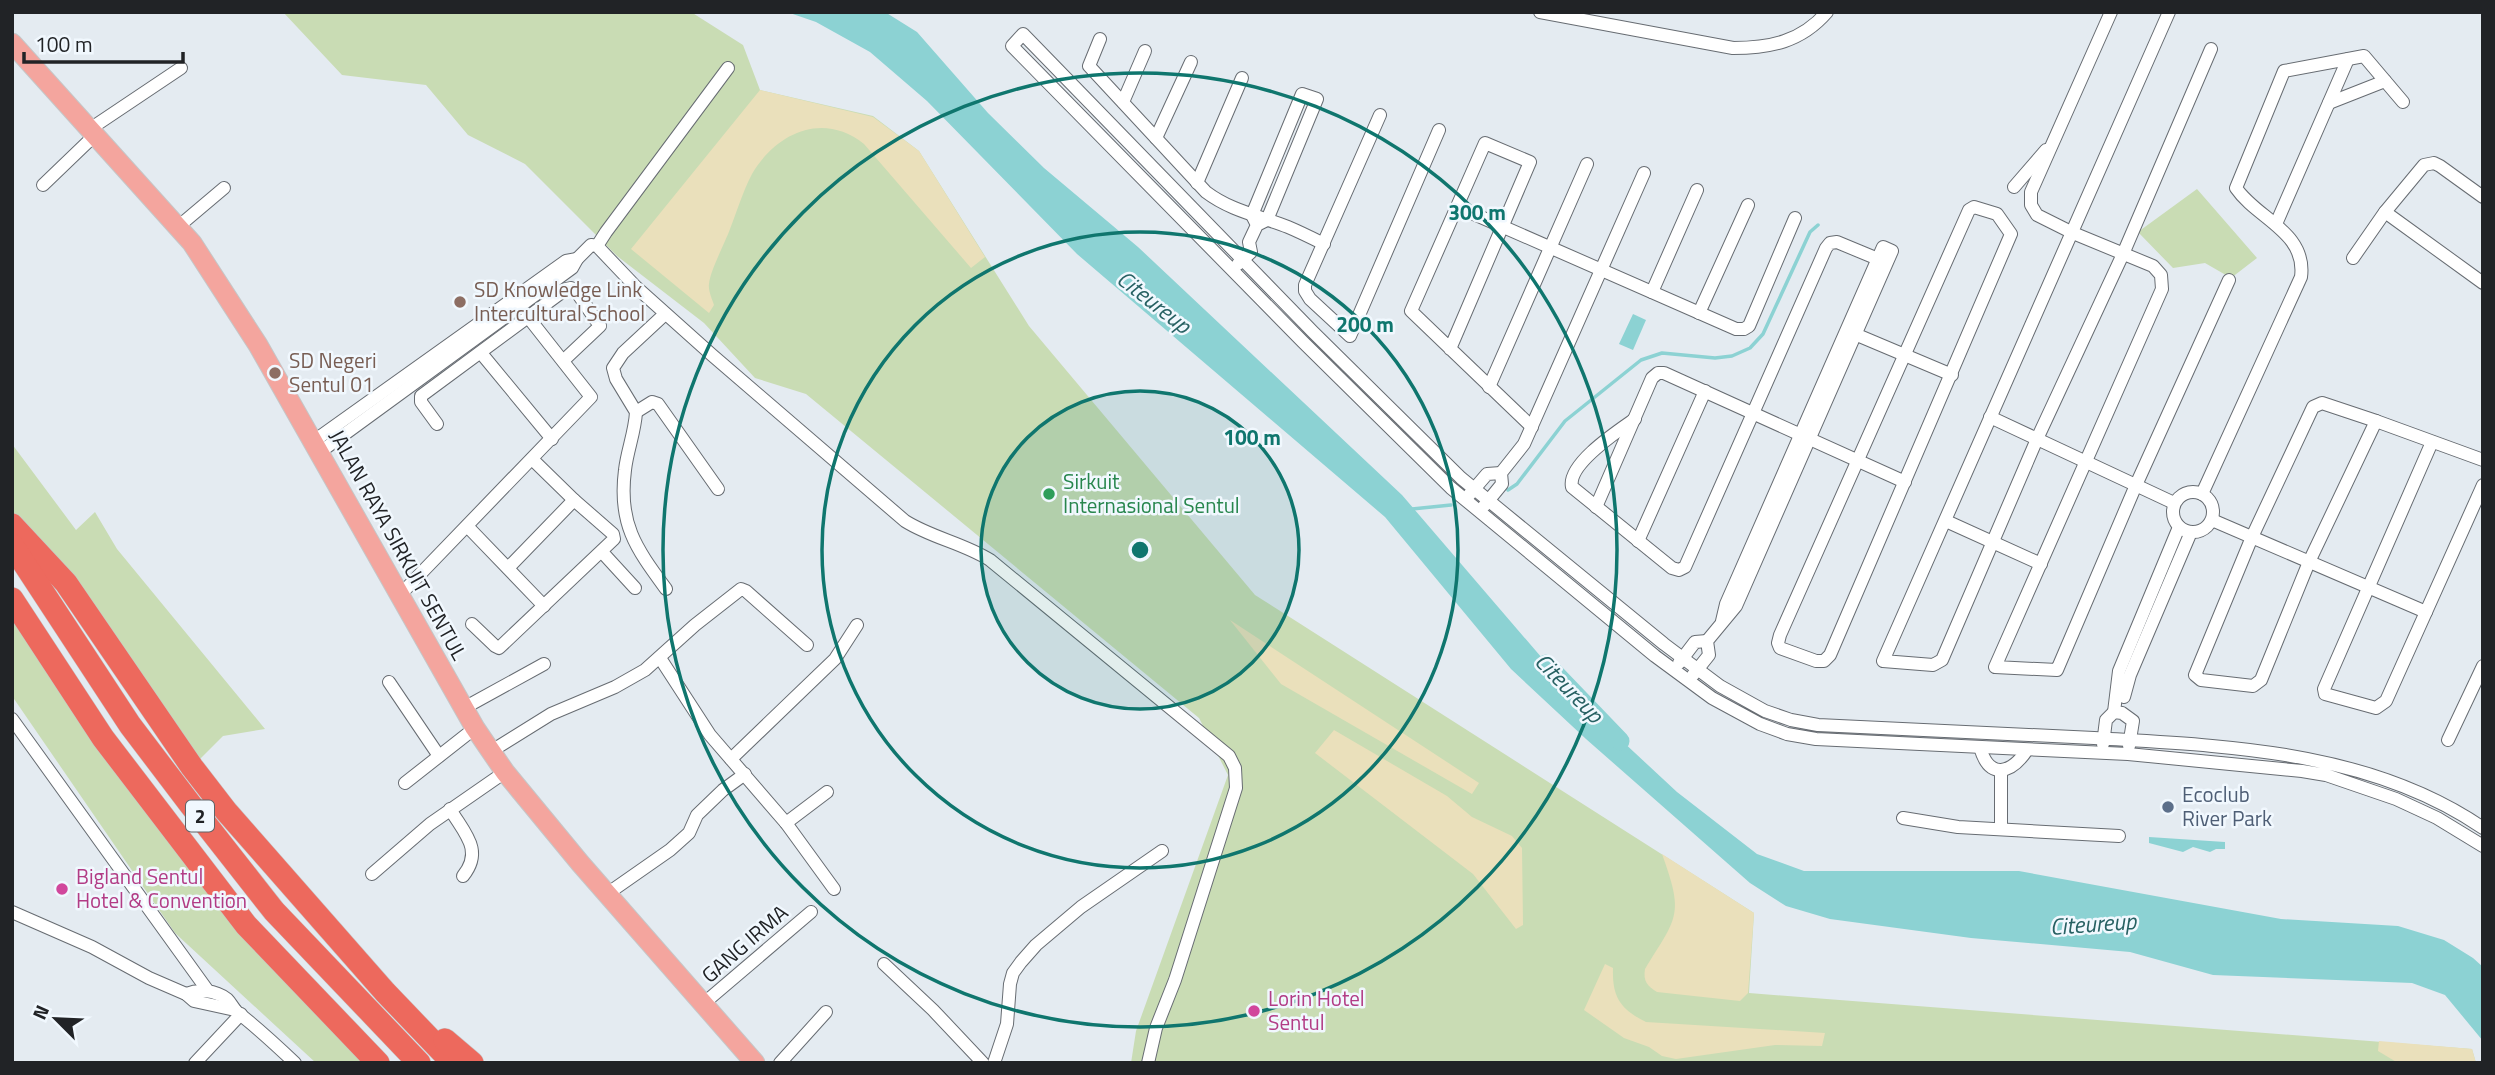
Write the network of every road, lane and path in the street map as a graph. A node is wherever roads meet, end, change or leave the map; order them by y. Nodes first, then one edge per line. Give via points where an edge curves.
1 (1540, 12) edge
2 (1827, 12) edge
3 (2110, 12) edge
4 (2169, 12) edge
5 (1100, 39) dead end
6 (13, 45) edge
7 (2211, 49) dead end
8 (1145, 51) dead end
9 (2348, 59) junction
10 (1191, 62) dead end
11 (181, 68) dead end
12 (728, 68) dead end
13 (1242, 78) dead end
14 (2385, 81) junction
15 (1123, 102) junction
16 (2403, 102) dead end
17 (2329, 103) junction
18 (1380, 115) dead end
19 (1439, 130) dead end
20 (92, 132) junction
21 (1156, 138) junction
22 (2056, 140) junction
23 (1587, 164) dead end
24 (1644, 173) dead end
25 (1198, 183) junction
26 (43, 185) dead end
27 (2014, 187) dead end
28 (224, 188) dead end
29 (1697, 190) dead end
30 (2483, 197) edge
31 (1748, 205) dead end
32 (1458, 207) junction
33 (2385, 212) junction
34 (1796, 218) dead end
35 (1258, 220) junction
36 (2276, 224) junction
37 (179, 226) junction
38 (1503, 227) junction
39 (2073, 233) junction
40 (1249, 242) junction
41 (1324, 244) junction
42 (597, 246) junction
43 (1551, 247) junction
44 (1232, 248) junction
45 (2123, 254) junction
46 (1221, 257) junction
47 (2353, 258) dead end
48 (1243, 260) junction
49 (1233, 269) junction
50 (1601, 270) junction
51 (2229, 281) dead end
52 (2483, 283) edge
53 (1652, 292) junction
54 (1699, 313) junction
55 (666, 314) junction
56 (528, 317) junction
57 (1851, 332) junction
58 (1450, 349) junction
59 (481, 353) junction
60 (1904, 355) junction
61 (564, 360) junction
62 (1952, 375) junction
63 (1489, 387) junction
64 (1705, 391) junction
65 (636, 412) junction
66 (1753, 413) junction
67 (1990, 417) junction
68 (1634, 419) junction
69 (2376, 421) junction
70 (436, 424) dead end
71 (1532, 428) junction
72 (1805, 437) junction
73 (552, 439) junction
74 (2037, 439) junction
75 (2432, 442) junction
76 (317, 446) junction
77 (533, 459) junction
78 (1857, 460) junction
79 (2483, 460) edge
80 (2086, 462) junction
81 (1501, 473) junction
82 (1905, 482) junction
83 (2136, 485) junction
84 (2483, 485) edge
85 (718, 489) dead end
86 (1475, 489) junction
87 (2202, 494) junction
88 (574, 500) junction
89 (1465, 500) junction
90 (1488, 500) junction
91 (2174, 503) junction
92 (1597, 507) junction
93 (1479, 511) junction
94 (1946, 520) junction
95 (2212, 520) junction
96 (12, 525) edge
97 (467, 526) junction
98 (2185, 530) junction
99 (2252, 537) junction
100 (1638, 541) junction
101 (1993, 542) junction
102 (12, 545) edge
103 (602, 552) junction
104 (2309, 562) junction
105 (2041, 564) junction
106 (508, 568) junction
107 (2369, 587) junction
108 (635, 588) dead end
109 (666, 589) dead end
110 (399, 596) junction
111 (12, 599) edge
112 (544, 606) junction
113 (2426, 611) junction
114 (472, 624) dead end
115 (857, 625) dead end
116 (1707, 641) junction
117 (807, 645) dead end
118 (660, 658) junction
119 (1683, 658) junction
120 (544, 664) dead end
121 (2483, 666) edge
122 (1674, 669) junction
123 (1698, 669) junction
124 (1689, 680) junction
125 (389, 682) dead end
126 (464, 708) junction
127 (2118, 713) junction
128 (12, 719) edge
129 (475, 728) junction
130 (2104, 739) junction
131 (2131, 740) junction
132 (2448, 740) dead end
133 (1980, 747) junction
134 (2027, 750) junction
135 (490, 752) junction
136 (2102, 753) junction
137 (2128, 754) junction
138 (439, 756) junction
139 (731, 759) junction
140 (2001, 771) junction
141 (505, 772) junction
142 (745, 774) junction
143 (405, 783) dead end
144 (827, 792) dead end
145 (450, 809) junction
146 (1903, 818) dead end
147 (786, 823) junction
148 (2001, 828) junction
149 (2483, 828) edge
150 (2119, 836) dead end
151 (2483, 846) edge
152 (1162, 851) dead end
153 (372, 874) dead end
154 (463, 876) dead end
155 (834, 889) dead end
156 (607, 894) junction
157 (12, 912) edge
158 (811, 912) dead end
159 (884, 964) dead end
160 (208, 991) junction
161 (385, 992) junction
162 (186, 994) junction
163 (703, 1004) junction
164 (238, 1012) junction
165 (826, 1012) dead end
166 (195, 1063) edge
167 (295, 1063) edge
168 (378, 1063) edge
169 (419, 1063) edge
170 (453, 1063) edge
171 (472, 1063) edge
172 (755, 1063) edge
173 (780, 1063) edge
174 (983, 1063) edge
175 (994, 1063) edge
176 (1148, 1063) edge

1 - 2 street via 1733,48 1756,48 1785,43
3 - 22 street
4 - 39 street
5 - 15 street via 1089,66
6 - 20 main road, JALAN RAYA SIRKUIT SENTUL
7 - 45 street
8 - 15 street
9 - 14 street via 2364,56
9 - 17 street
9 - 36 street via 2284,71 2236,188
10 - 21 street
11 - 20 street
12 - 42 street
13 - 25 street
14 - 16 street
14 - 17 street
15 - 21 street
17 - 36 street
18 - 41 street
19 - 41 street via 1350,336 1305,292
20 - 26 street
20 - 37 main road, JALAN RAYA SIRKUIT SENTUL
21 - 25 street
22 - 27 street
22 - 39 street via 2031,192 2031,205 2037,215
23 - 43 street
24 - 50 street
25 - 35 street via 1220,202
28 - 37 street
29 - 53 street
30 - 33 street via 2429,163
31 - 54 street
32 - 38 street
32 - 38 street via 1485,143 1530,162
32 - 58 street via 1411,311
33 - 47 street
33 - 52 street
34 - 54 street via 1749,326 1736,329
35 - 35 street via 1302,94 1317,99
35 - 40 street
35 - 41 street
36 - 87 street via 2298,249 2303,262 2301,277
37 - 76 main road, JALAN RAYA SIRKUIT SENTUL via 238,313
38 - 43 street
38 - 58 street
39 - 45 street
39 - 67 street
40 - 44 street via 1239,241
40 - 48 street via 1251,252
42 - 55 street
42 - 76 street via 591,245 572,268
43 - 50 street
43 - 63 street
44 - 46 street
44 - 46 street via 1023,34 1012,46
44 - 48 street
45 - 74 street
45 - 80 street via 2153,266 2161,275 2162,289
46 - 49 street
48 - 49 street
48 - 86 street
49 - 89 street
50 - 53 street
50 - 71 street
51 - 83 street
53 - 54 street
55 - 65 street via 613,368
55 - 176 street via 905,521 990,560 1228,756 1235,768 1236,789
56 - 59 street
56 - 61 street
56 - 61 street via 566,289 576,291 600,326
57 - 60 street
57 - 66 street via 1878,259 1830,243
57 - 72 street
58 - 63 street
59 - 70 street via 421,397
59 - 73 street
60 - 62 street
60 - 62 street via 1969,210 1974,207 1997,214 2011,234
60 - 78 street
61 - 73 street via 591,397
62 - 82 street
63 - 71 street
64 - 66 street
64 - 68 street via 1658,373
64 - 100 street
65 - 85 street via 652,402 658,404
65 - 109 street via 625,468 625,516 635,545
66 - 72 street
66 - 100 street via 1685,566 1672,568
67 - 74 street
67 - 94 street
68 - 92 street
68 - 92 street via 1600,444 1570,480 1572,487
69 - 75 street
69 - 99 street via 2322,403 2313,407
69 - 104 street
71 - 81 street
72 - 78 street
72 - 116 street via 1736,606
73 - 77 street
74 - 80 street
74 - 101 street
75 - 79 street
75 - 107 street
76 - 110 main road, JALAN RAYA SIRKUIT SENTUL
77 - 88 street
77 - 97 street
78 - 82 street
78 - 82 street via 1780,635 1780,648 1816,661 1830,655
80 - 83 street
80 - 105 street
81 - 86 street via 1487,474
81 - 90 street via 1502,485
83 - 91 street
83 - 105 street via 2057,670 1995,667
84 - 113 street
86 - 89 street
86 - 90 street
87 - 91 street via 2183,494
87 - 95 street via 2213,507
88 - 103 street via 613,534
88 - 106 street
89 - 93 street
90 - 93 street
90 - 119 street
91 - 98 street via 2173,516
92 - 100 street
93 - 122 street
94 - 101 street
94 - 101 street via 1883,661 1933,664 1942,660
95 - 98 street via 2203,529
95 - 99 street
96 - 161 highway via 66,583 226,811
97 - 106 street
97 - 110 street
98 - 127 street via 2125,673
99 - 104 street
99 - 104 street via 2196,674 2201,680 2253,686 2261,680
101 - 105 street
102 - 169 highway, 2 via 130,725 274,911
103 - 108 street
103 - 112 street
104 - 107 street
106 - 112 street
107 - 113 street
107 - 113 street via 2325,694 2376,708 2386,701
110 - 126 main road, JALAN RAYA SIRKUIT SENTUL
111 - 168 highway, 2 via 103,738 246,925
112 - 114 street via 499,648
115 - 139 street via 835,659
116 - 119 street via 1695,642
116 - 123 street via 1709,654
117 - 118 street via 741,589
118 - 135 street via 615,687 551,714
118 - 139 street
119 - 122 street
119 - 123 street
120 - 126 street
121 - 132 street
122 - 124 street
123 - 124 street
123 - 130 street via 1765,711 1818,725
124 - 133 street via 1733,711 1787,734
125 - 138 street
126 - 129 main road, JALAN RAYA SIRKUIT SENTUL
127 - 130 street via 2106,720
127 - 131 street via 2133,721
128 - 160 street
129 - 135 main road, JALAN RAYA SIRKUIT SENTUL
129 - 138 street
130 - 131 street
130 - 136 street
131 - 137 street
131 - 149 street via 2336,764 2401,785
133 - 134 street
133 - 140 street via 1991,768
134 - 136 street
134 - 140 street via 2012,768
135 - 141 main road, JALAN RAYA SIRKUIT SENTUL
136 - 137 street
137 - 151 street via 2326,775 2396,799
138 - 143 street
139 - 142 street
140 - 148 street
141 - 145 street
141 - 156 main road, JALAN RAYA SIRKUIT SENTUL
142 - 147 street
142 - 156 street via 697,815 689,833 670,850
144 - 147 street
145 - 153 street
145 - 154 street via 474,853
146 - 148 street
147 - 155 street
148 - 150 street
152 - 175 street via 1081,907 1021,962 1010,984 1007,1024
156 - 163 main road, JALAN RAYA SIRKUIT SENTUL
157 - 162 street
158 - 163 street, GANG IRMA
159 - 174 street
160 - 162 street
160 - 164 street via 227,1000
161 - 170 highway
161 - 171 highway
162 - 164 street via 194,1001
163 - 172 main road, JALAN RAYA SIRKUIT SENTUL
164 - 166 street
164 - 167 street
165 - 173 street

